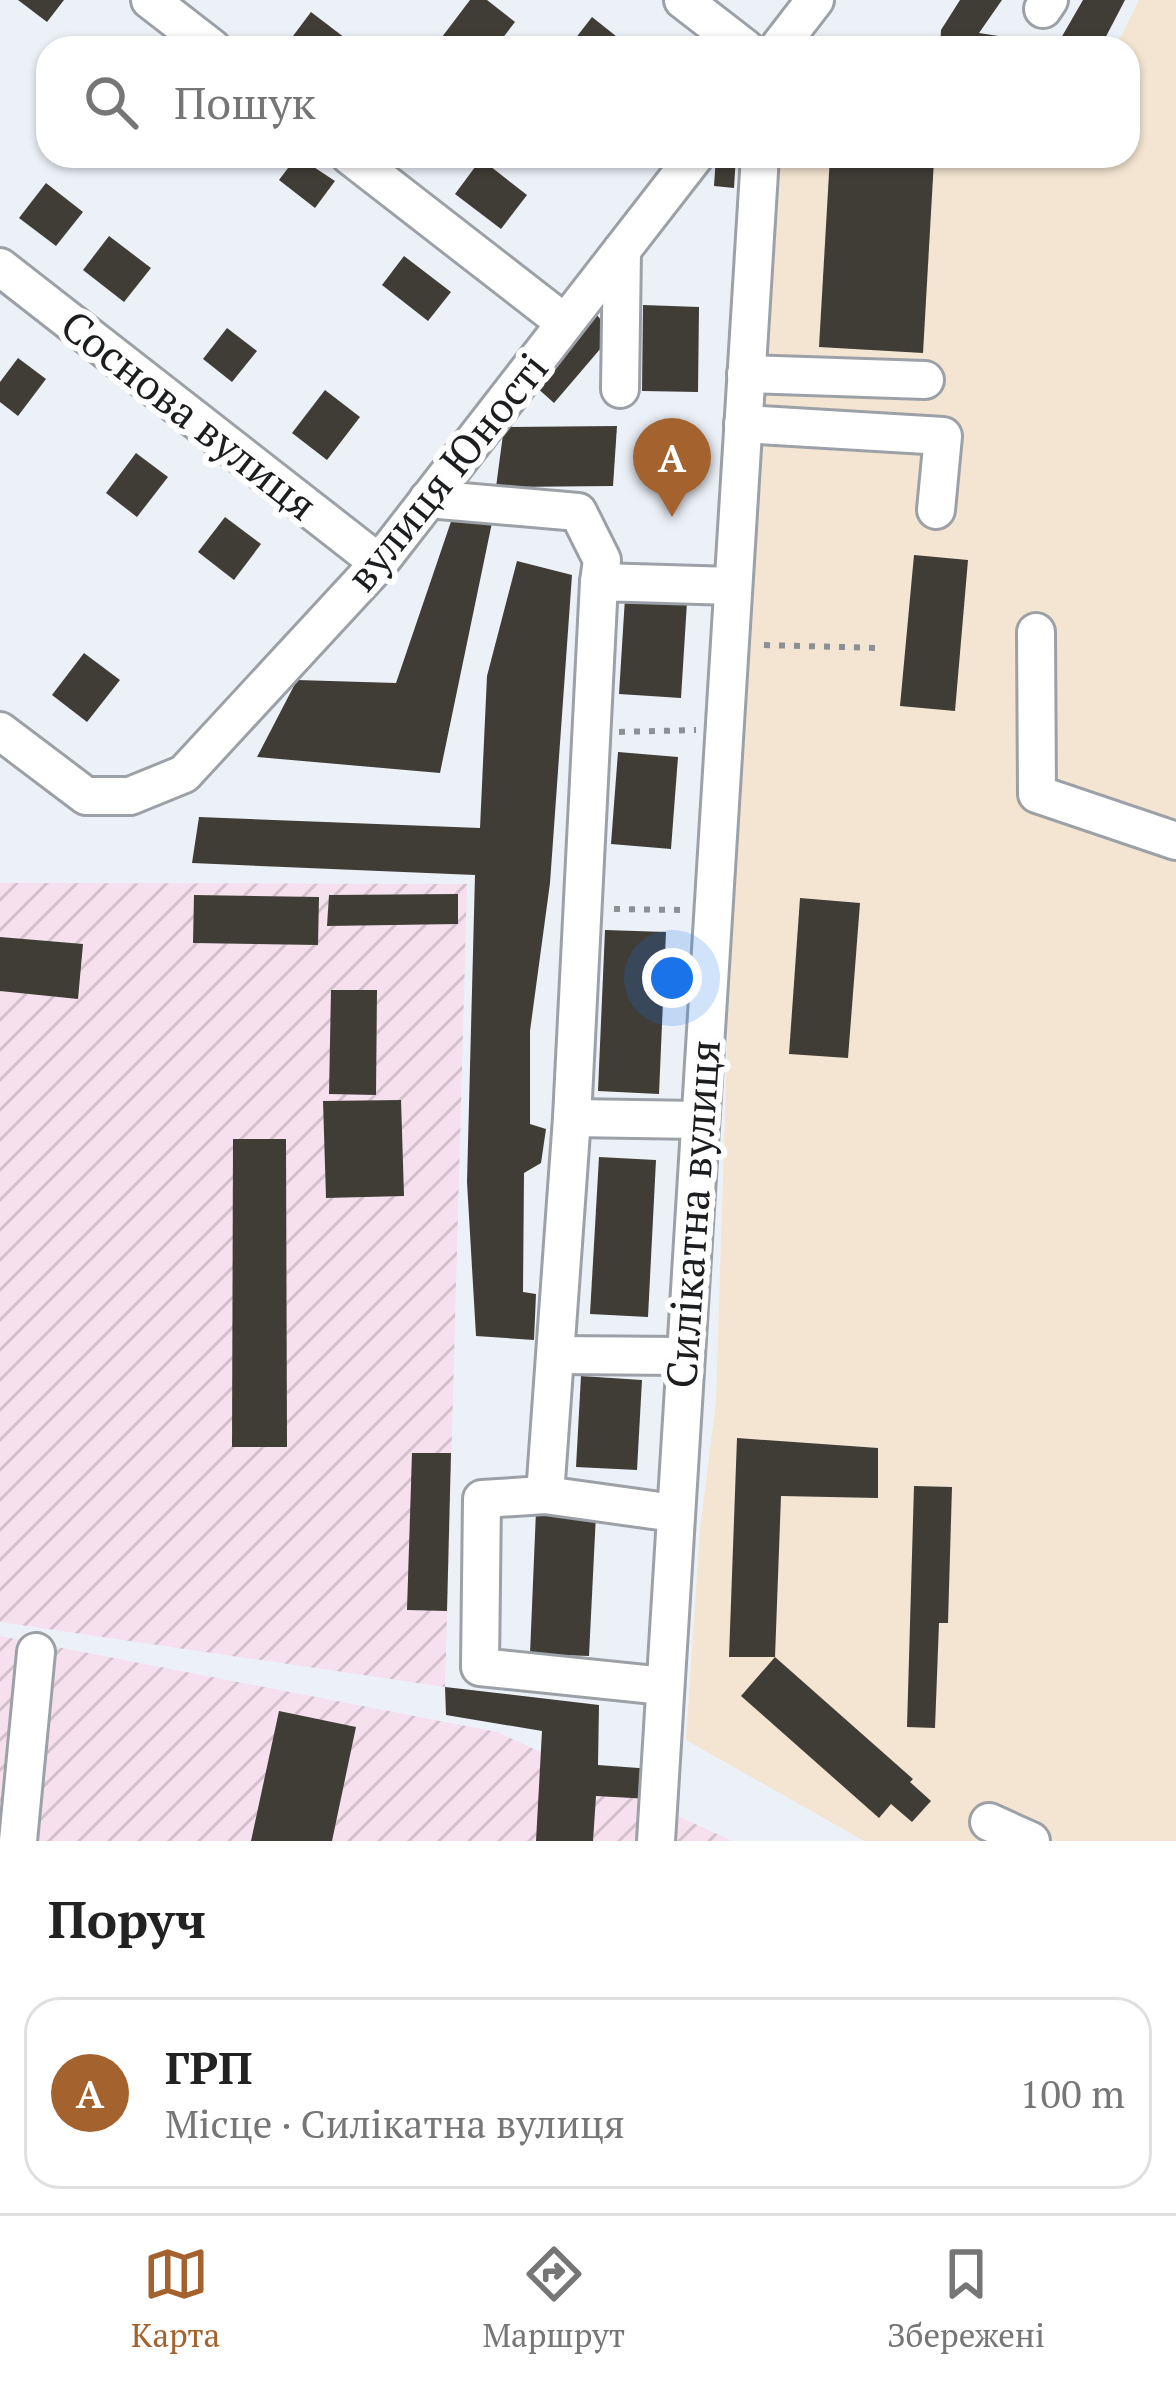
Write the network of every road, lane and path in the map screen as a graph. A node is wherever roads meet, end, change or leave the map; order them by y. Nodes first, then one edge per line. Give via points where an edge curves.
1 (150, 0) edge
2 (683, 0) edge
3 (815, 0) edge
4 (196, 36) edge
5 (730, 36) edge
6 (787, 36) edge
7 (365, 168) edge
8 (685, 168) edge
9 (759, 168) edge
10 (622, 250) junction
11 (0, 267) edge
12 (565, 323) junction
13 (746, 374) junction
14 (925, 380) dead end
15 (620, 389) dead end
16 (743, 424) junction
17 (428, 499) junction
18 (937, 510) dead end
19 (379, 563) junction
20 (599, 582) junction
21 (733, 586) junction
22 (1036, 632) dead end
23 (764, 645) dead end
24 (879, 648) dead end
25 (724, 730) junction
26 (0, 731) edge
27 (592, 732) junction
28 (1176, 841) edge
29 (583, 908) junction
30 (712, 910) junction
31 (572, 1118) junction
32 (699, 1120) junction
33 (557, 1355) junction
34 (684, 1356) junction
35 (545, 1495) junction
36 (674, 1514) junction
37 (36, 1652) dead end
38 (664, 1686) junction
39 (989, 1822) dead end
40 (19, 1841) edge
41 (656, 1841) edge
42 (1031, 1841) edge

1 - 4 street
2 - 5 street
3 - 6 street
7 - 12 street
8 - 10 street, вулиця Юності
9 - 13 street, Силікатна вулиця
10 - 12 street, вулиця Юності
10 - 15 street
11 - 19 street, Соснова вулиця
12 - 17 street, вулиця Юності
13 - 14 street
13 - 16 street, Силікатна вулиця
16 - 18 street via 943,436
16 - 21 street, Силікатна вулиця
17 - 19 street, вулиця Юності
17 - 20 street via 578,512 602,560
19 - 26 street, вулиця Юності via 184,774 130,796 86,796
20 - 21 street
20 - 27 street
21 - 25 street, Силікатна вулиця
22 - 28 street via 1037,794
23 - 24 path
25 - 27 path
25 - 30 street, Силікатна вулиця
27 - 29 street
29 - 30 path
29 - 31 street
30 - 32 street, Силікатна вулиця
31 - 32 street
31 - 33 street
32 - 34 street, Силікатна вулиця
33 - 34 street
33 - 35 street
34 - 36 street, Силікатна вулиця
35 - 36 street
35 - 38 street via 482,1499 480,1667
36 - 38 street, Силікатна вулиця
37 - 40 street
38 - 41 street, Силікатна вулиця
39 - 42 street

